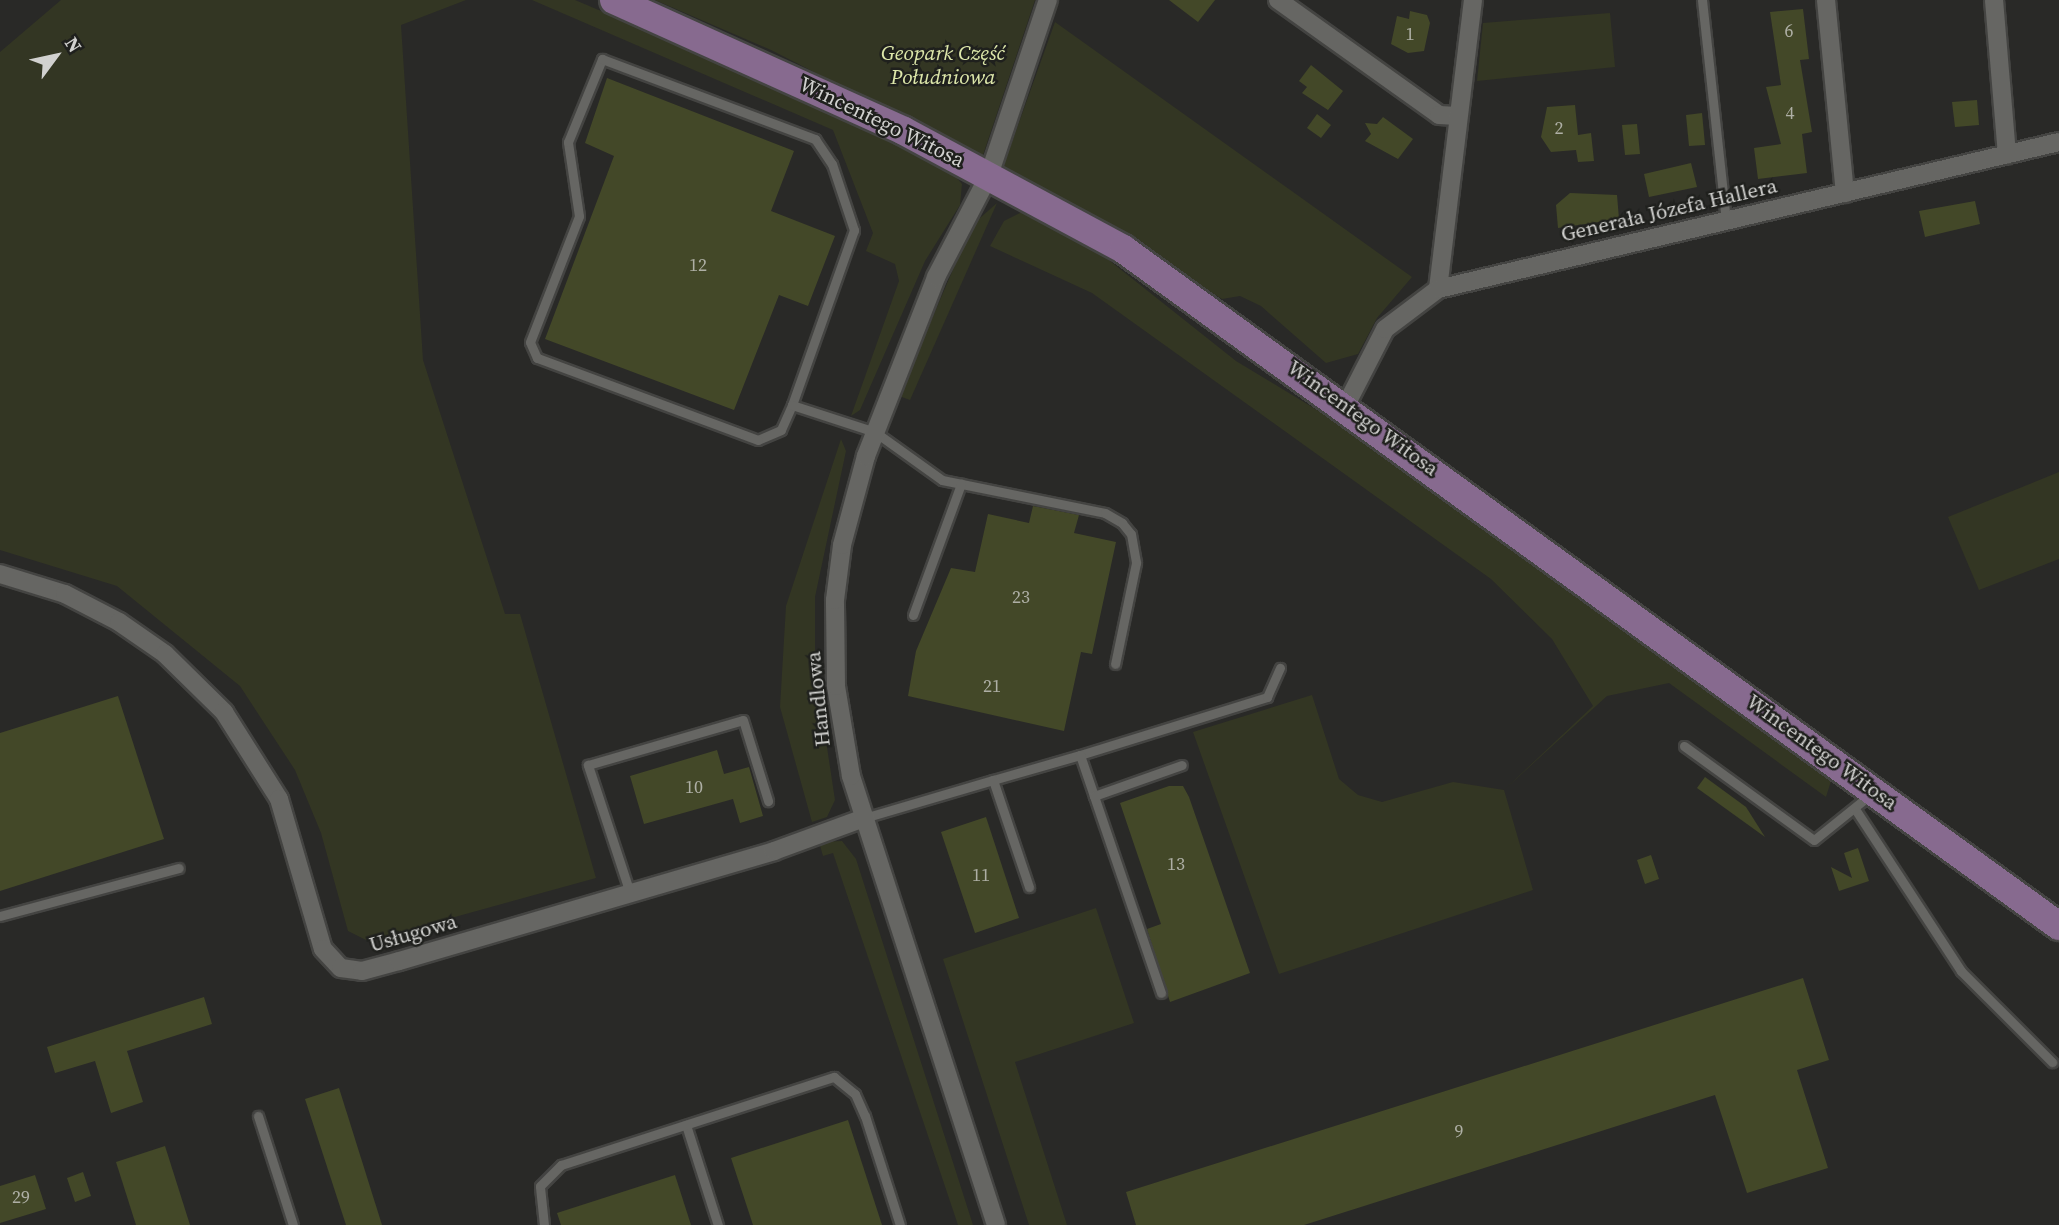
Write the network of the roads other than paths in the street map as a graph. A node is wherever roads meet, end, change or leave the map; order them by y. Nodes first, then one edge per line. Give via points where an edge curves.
1 (614, 0) edge
2 (1048, 0) edge
3 (1278, 0) edge
4 (1473, 0) edge
5 (1702, 0) edge
6 (1826, 0) edge
7 (1994, 0) edge
8 (1458, 116) junction
9 (2059, 142) edge
10 (2007, 154) junction
11 (989, 175) junction
12 (1845, 192) junction
13 (1726, 220) junction
14 (1438, 289) junction
15 (792, 405) junction
16 (1346, 405) junction
17 (875, 432) junction
18 (961, 484) junction
19 (0, 574) edge
20 (914, 615) dead end
21 (1115, 664) dead end
22 (1280, 668) dead end
23 (1684, 746) dead end
24 (1080, 755) junction
25 (1181, 765) dead end
26 (993, 780) junction
27 (1094, 796) junction
28 (768, 801) dead end
29 (1866, 801) junction
30 (864, 818) junction
31 (179, 868) dead end
32 (1029, 887) dead end
33 (630, 893) junction
34 (0, 916) edge
35 (2059, 926) edge
36 (1161, 993) dead end
37 (2052, 1062) dead end
38 (258, 1116) dead end
39 (686, 1125) junction
40 (293, 1225) edge
41 (544, 1225) edge
42 (718, 1225) edge
43 (900, 1225) edge
44 (996, 1225) edge

1 - 11 main road, Wincentego Witosa via 719,42
2 - 11 street, Handlowa
3 - 8 street via 1439,115
4 - 8 street
5 - 13 lane
6 - 12 street
7 - 10 street
8 - 14 street
9 - 10 street, Generała Józefa Hallera
10 - 12 street, Generała Józefa Hallera
11 - 16 main road, Wincentego Witosa via 1123,249
11 - 17 street, Handlowa via 936,277
12 - 13 street, Generała Józefa Hallera
13 - 14 street, Generała Józefa Hallera
14 - 16 street, Generała Józefa Hallera via 1385,330
15 - 15 lane via 854,230 832,164 815,139 602,59 568,142 579,216 530,342 537,358 758,440 781,430
15 - 17 lane
16 - 29 main road, Wincentego Witosa
17 - 18 lane via 942,480
17 - 30 street, Handlowa via 852,496 835,600 836,686
18 - 20 lane
18 - 21 lane via 1105,513 1132,534 1136,563
19 - 33 street, Usługowa via 65,594 119,622 165,654 224,712 279,799 323,950 341,968 373,968
22 - 24 lane via 1267,697
23 - 29 lane via 1814,840
24 - 26 lane
24 - 27 lane
25 - 27 lane
26 - 30 lane
26 - 32 lane
27 - 36 lane
28 - 33 lane via 743,720 588,765
29 - 35 main road, Wincentego Witosa
29 - 37 lane via 1961,971
30 - 33 street, Usługowa
30 - 44 street, Handlowa
31 - 34 lane
38 - 40 lane
39 - 41 lane via 561,1165 540,1186
39 - 42 lane
39 - 43 lane via 834,1077 855,1094 865,1116

